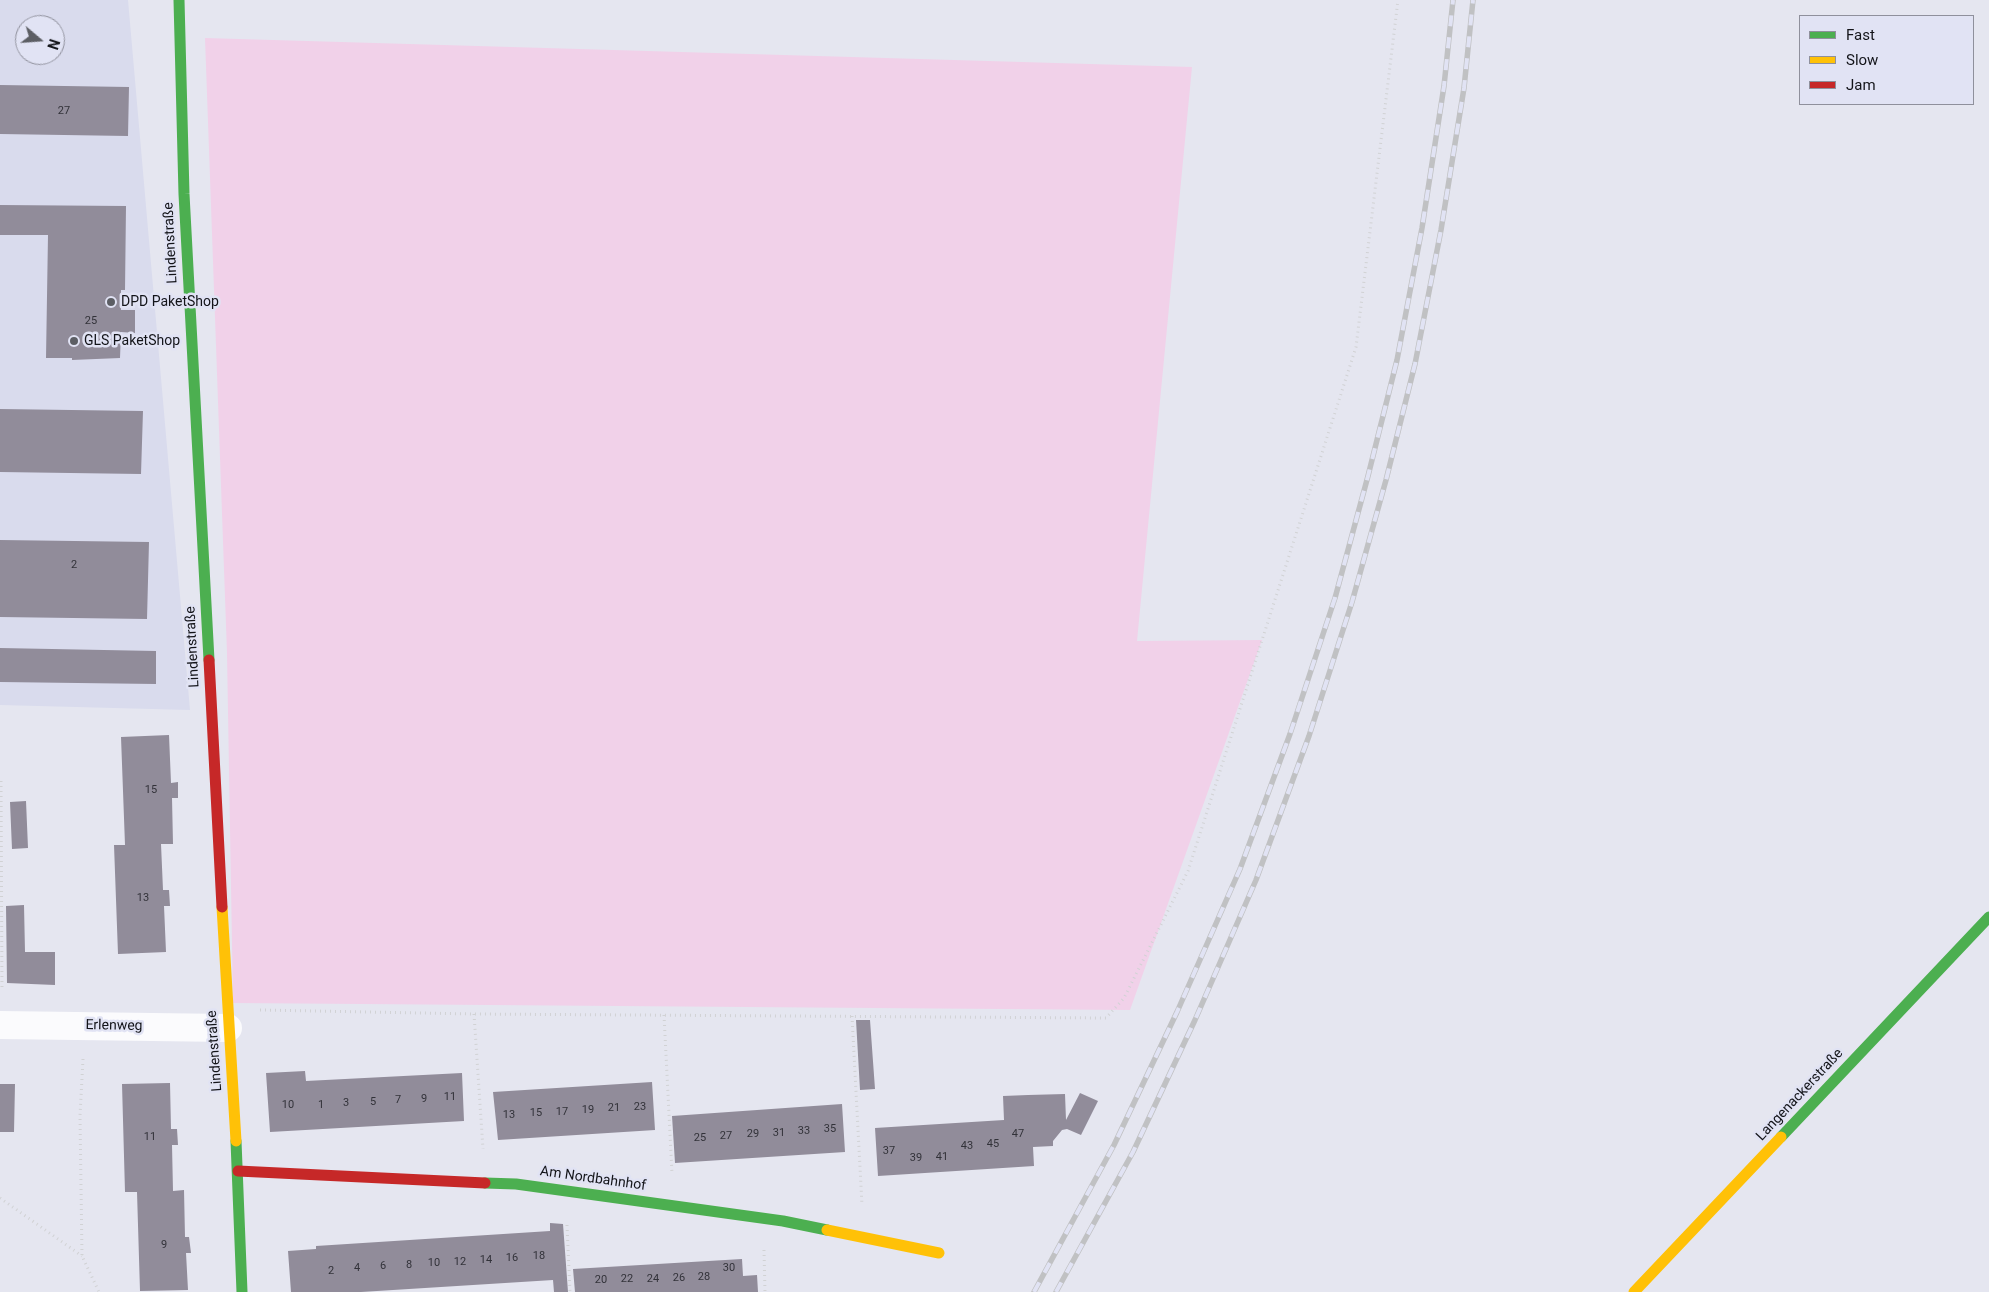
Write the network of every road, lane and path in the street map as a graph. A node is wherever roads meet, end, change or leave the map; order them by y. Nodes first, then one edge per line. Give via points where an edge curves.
1 (178, 0) edge
2 (1398, 0) edge
3 (1, 782) edge
4 (1989, 917) edge
5 (474, 1014) junction
6 (664, 1015) junction
7 (852, 1016) junction
8 (228, 1019) junction
9 (1, 1024) edge
10 (84, 1026) junction
11 (238, 1171) junction
12 (485, 1182) junction
13 (566, 1191) junction
14 (0, 1198) edge
15 (673, 1206) junction
16 (763, 1218) junction
17 (864, 1238) junction
18 (940, 1254) dead end
19 (82, 1256) junction
20 (99, 1292) edge
21 (242, 1292) edge
22 (570, 1292) edge
23 (765, 1292) edge
24 (1634, 1292) edge

1 - 8 street, Lindenstraße via 184,194
2 - 7 path via 1356,347 1188,871 1124,998 1106,1018
3 - 9 path
4 - 24 street, Langenackerstraße
5 - 6 path
5 - 8 path
5 - 12 path
6 - 7 path
6 - 15 path
7 - 17 path
8 - 10 street, Erlenweg
8 - 11 street, Lindenstraße
9 - 10 street, Erlenweg
10 - 19 path via 80,1116
11 - 12 street, Am Nordbahnhof
11 - 21 street, Lindenstraße
12 - 13 street, Am Nordbahnhof
13 - 15 street, Am Nordbahnhof
13 - 22 path
14 - 19 path
15 - 16 street, Am Nordbahnhof
16 - 17 street, Am Nordbahnhof
16 - 23 path
17 - 18 street, Am Nordbahnhof
19 - 20 path

